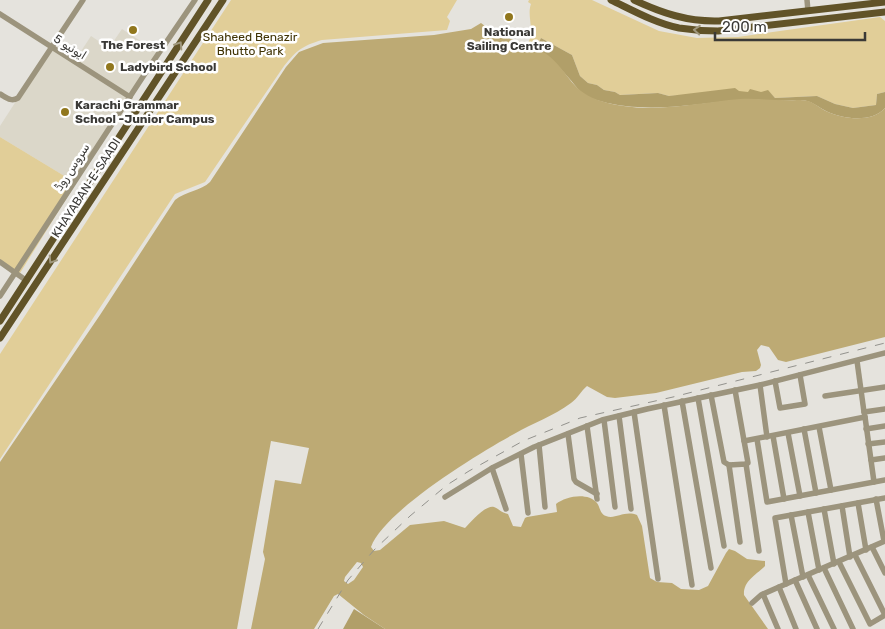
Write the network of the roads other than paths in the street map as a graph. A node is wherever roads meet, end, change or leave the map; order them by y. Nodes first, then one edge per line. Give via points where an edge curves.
1 (83, 0) edge
2 (195, 0) edge
3 (208, 0) edge
4 (223, 0) edge
5 (610, 0) edge
6 (634, 0) edge
7 (807, 0) edge
8 (885, 2) edge
9 (808, 11) junction
10 (885, 12) edge
11 (0, 14) edge
12 (51, 47) junction
13 (0, 94) edge
14 (130, 97) junction
15 (0, 262) edge
16 (16, 273) junction
17 (27, 281) junction
18 (0, 296) edge
19 (0, 321) edge
20 (0, 338) edge
21 (885, 353) edge
22 (857, 360) junction
23 (800, 375) junction
24 (775, 381) junction
25 (760, 385) junction
26 (885, 388) edge
27 (735, 390) junction
28 (862, 391) junction
29 (711, 395) junction
30 (825, 396) dead end
31 (698, 398) junction
32 (682, 401) junction
33 (664, 405) junction
34 (885, 409) edge
35 (634, 412) junction
36 (864, 415) junction
37 (619, 416) junction
38 (604, 420) junction
39 (587, 426) junction
40 (819, 426) junction
41 (885, 426) edge
42 (866, 429) junction
43 (804, 430) junction
44 (788, 433) junction
45 (568, 434) junction
46 (770, 437) junction
47 (757, 439) junction
48 (744, 441) junction
49 (885, 442) edge
50 (868, 444) junction
51 (539, 445) junction
52 (521, 454) junction
53 (885, 458) edge
54 (871, 460) junction
55 (746, 464) junction
56 (729, 465) junction
57 (492, 468) junction
58 (885, 480) edge
59 (874, 482) junction
60 (831, 490) junction
61 (816, 493) junction
62 (800, 496) junction
63 (445, 497) dead end
64 (885, 498) edge
65 (784, 499) junction
66 (876, 499) junction
67 (858, 503) junction
68 (842, 506) junction
69 (545, 507) dead end
70 (615, 507) dead end
71 (506, 509) dead end
72 (631, 509) dead end
73 (824, 509) junction
74 (808, 512) junction
75 (528, 513) dead end
76 (791, 516) junction
77 (885, 541) edge
78 (740, 542) dead end
79 (724, 546) dead end
80 (872, 547) junction
81 (759, 550) dead end
82 (866, 550) junction
83 (853, 556) junction
84 (837, 563) junction
85 (883, 564) edge
86 (711, 568) dead end
87 (821, 569) junction
88 (885, 572) edge
89 (806, 576) junction
90 (658, 580) dead end
91 (795, 580) junction
92 (786, 584) junction
93 (692, 585) dead end
94 (779, 587) junction
95 (763, 594) junction
96 (752, 602) dead end
97 (885, 615) edge
98 (778, 629) edge
99 (796, 629) edge
100 (817, 629) edge
101 (834, 629) edge
102 (853, 629) edge

1 - 12 street
2 - 14 street, سروس روڈ
17 -> 3 main road, KHAYABAN-E-SAADI
4 -> 20 main road, KHAYABAN-E-SAADI
10 -> 5 main road via 718,31 677,28
6 - 9 main road via 683,19 702,22
7 - 9 street
8 - 9 main road
11 - 12 street, ایونیو 5
12 - 13 street via 18,98 9,100
12 - 14 street, ایونیو 5
14 - 16 street, سروس روڈ
15 - 16 street
16 - 17 street
16 - 18 street, سروس روڈ
17 - 19 main road, KHAYABAN-E-SAADI
21 - 22 street
22 - 23 street
22 - 28 street
23 - 24 street
23 - 24 street via 805,404 780,408
24 - 25 street
25 - 27 street
25 - 46 street
26 - 28 street
27 - 29 street
27 - 48 street
28 - 30 street
28 - 36 street
29 - 31 street
29 - 56 street via 724,462
31 - 32 street
31 - 79 street
32 - 33 street
32 - 86 street
33 - 35 street
33 - 93 street
34 - 36 street
35 - 37 street
35 - 90 street
36 - 40 street
36 - 42 street
37 - 38 street
37 - 72 street
38 - 39 street
38 - 70 street
39 - 45 street
39 - 45 street via 597,497 574,479
40 - 43 street
40 - 60 street
41 - 42 street
42 - 50 street
43 - 44 street
43 - 61 street
44 - 46 street
44 - 62 street
45 - 51 street
46 - 47 street
46 - 65 street
47 - 48 street
47 - 65 street via 767,502
48 - 55 street
49 - 50 street
50 - 54 street
51 - 52 street
51 - 69 street
52 - 57 street
52 - 75 street
53 - 54 street
54 - 59 street
55 - 56 street
55 - 81 street
56 - 78 street
57 - 63 street
57 - 71 street
58 - 59 street
59 - 60 street
60 - 61 street
61 - 62 street
62 - 65 street
64 - 66 street
66 - 67 street
66 - 77 street
67 - 68 street
67 - 82 street
68 - 73 street
68 - 83 street
73 - 74 street
73 - 84 street
74 - 76 street
74 - 87 street
76 - 89 street
76 - 92 street via 775,518
77 - 80 street
80 - 82 street
80 - 85 street
82 - 83 street
83 - 84 street
83 - 97 street
84 - 87 street
84 - 97 street via 870,624
85 - 88 street
87 - 89 street
87 - 102 street
89 - 91 street
89 - 101 street
91 - 92 street
91 - 100 street
92 - 94 street
94 - 95 street
94 - 99 street
95 - 96 street
95 - 98 street

